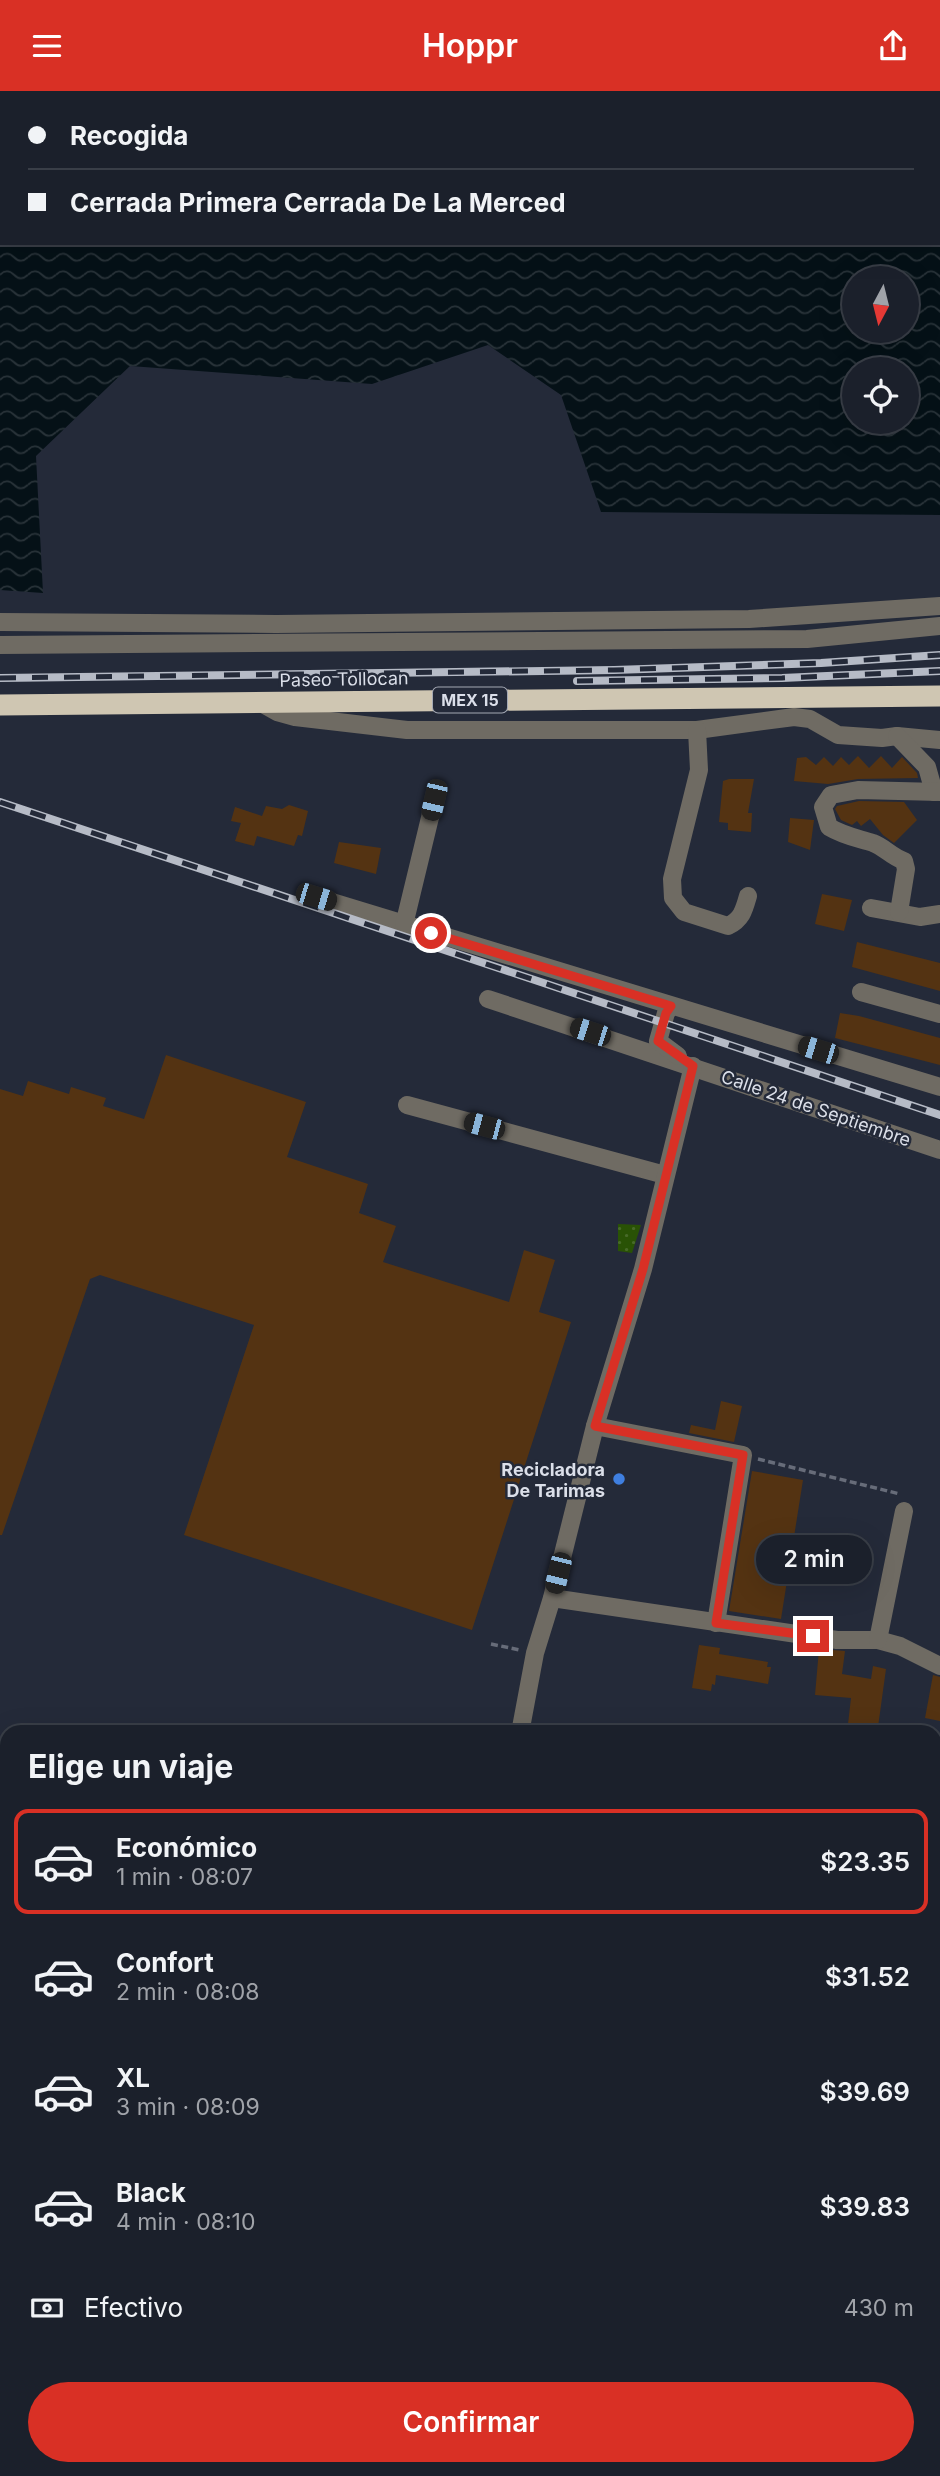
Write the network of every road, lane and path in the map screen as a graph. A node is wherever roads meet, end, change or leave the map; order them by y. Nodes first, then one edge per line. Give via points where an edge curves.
1 (940, 606) edge
2 (0, 622) edge
3 (940, 626) edge
4 (0, 645) edge
5 (940, 696) edge
6 (260, 702) junction
7 (0, 705) edge
8 (698, 730) junction
9 (897, 736) junction
10 (940, 740) edge
11 (937, 792) edge
12 (434, 800) dead end
13 (748, 896) dead end
14 (316, 897) dead end
15 (871, 908) dead end
16 (898, 912) junction
17 (940, 914) edge
18 (404, 925) junction
19 (861, 992) dead end
20 (488, 999) dead end
21 (671, 1006) junction
22 (940, 1014) edge
23 (693, 1066) junction
24 (940, 1087) edge
25 (407, 1105) dead end
26 (940, 1150) edge
27 (665, 1175) junction
28 (595, 1426) junction
29 (743, 1455) junction
30 (904, 1511) joint
31 (552, 1598) junction
32 (716, 1623) junction
33 (878, 1640) junction
34 (491, 1644) dead end
35 (535, 1653) junction
36 (940, 1666) edge
37 (522, 1725) edge

1 - 2 street via 749,619
3 - 4 street via 807,639
5 - 6 highway, Paseo Tollocan / MEX 15
6 - 7 highway, Paseo Tollocan / MEX 15
6 - 8 street via 295,717 407,730
8 - 9 street via 793,717 810,719 838,735
8 - 13 street via 699,770 672,879 673,898 684,912 728,926 744,913
9 - 10 street
9 - 11 street via 927,767
11 - 16 street via 858,790 831,795 824,807 830,827 836,831 876,844 904,860
12 - 18 street
14 - 18 street
15 - 16 street
16 - 17 street via 920,917
18 - 21 street
19 - 22 street
20 - 23 street, Calle 24 de Septiembre
21 - 23 street via 658,1041
21 - 24 street
23 - 26 street, Calle 24 de Septiembre
23 - 27 street
25 - 27 street
27 - 28 street via 643,1269
28 - 29 street
28 - 31 street
29 - 30 path via 898,1493 905,1500
29 - 32 street
30 - 33 street
31 - 32 street
31 - 35 street
32 - 33 street via 837,1640
33 - 36 street
34 - 35 path
35 - 37 street

